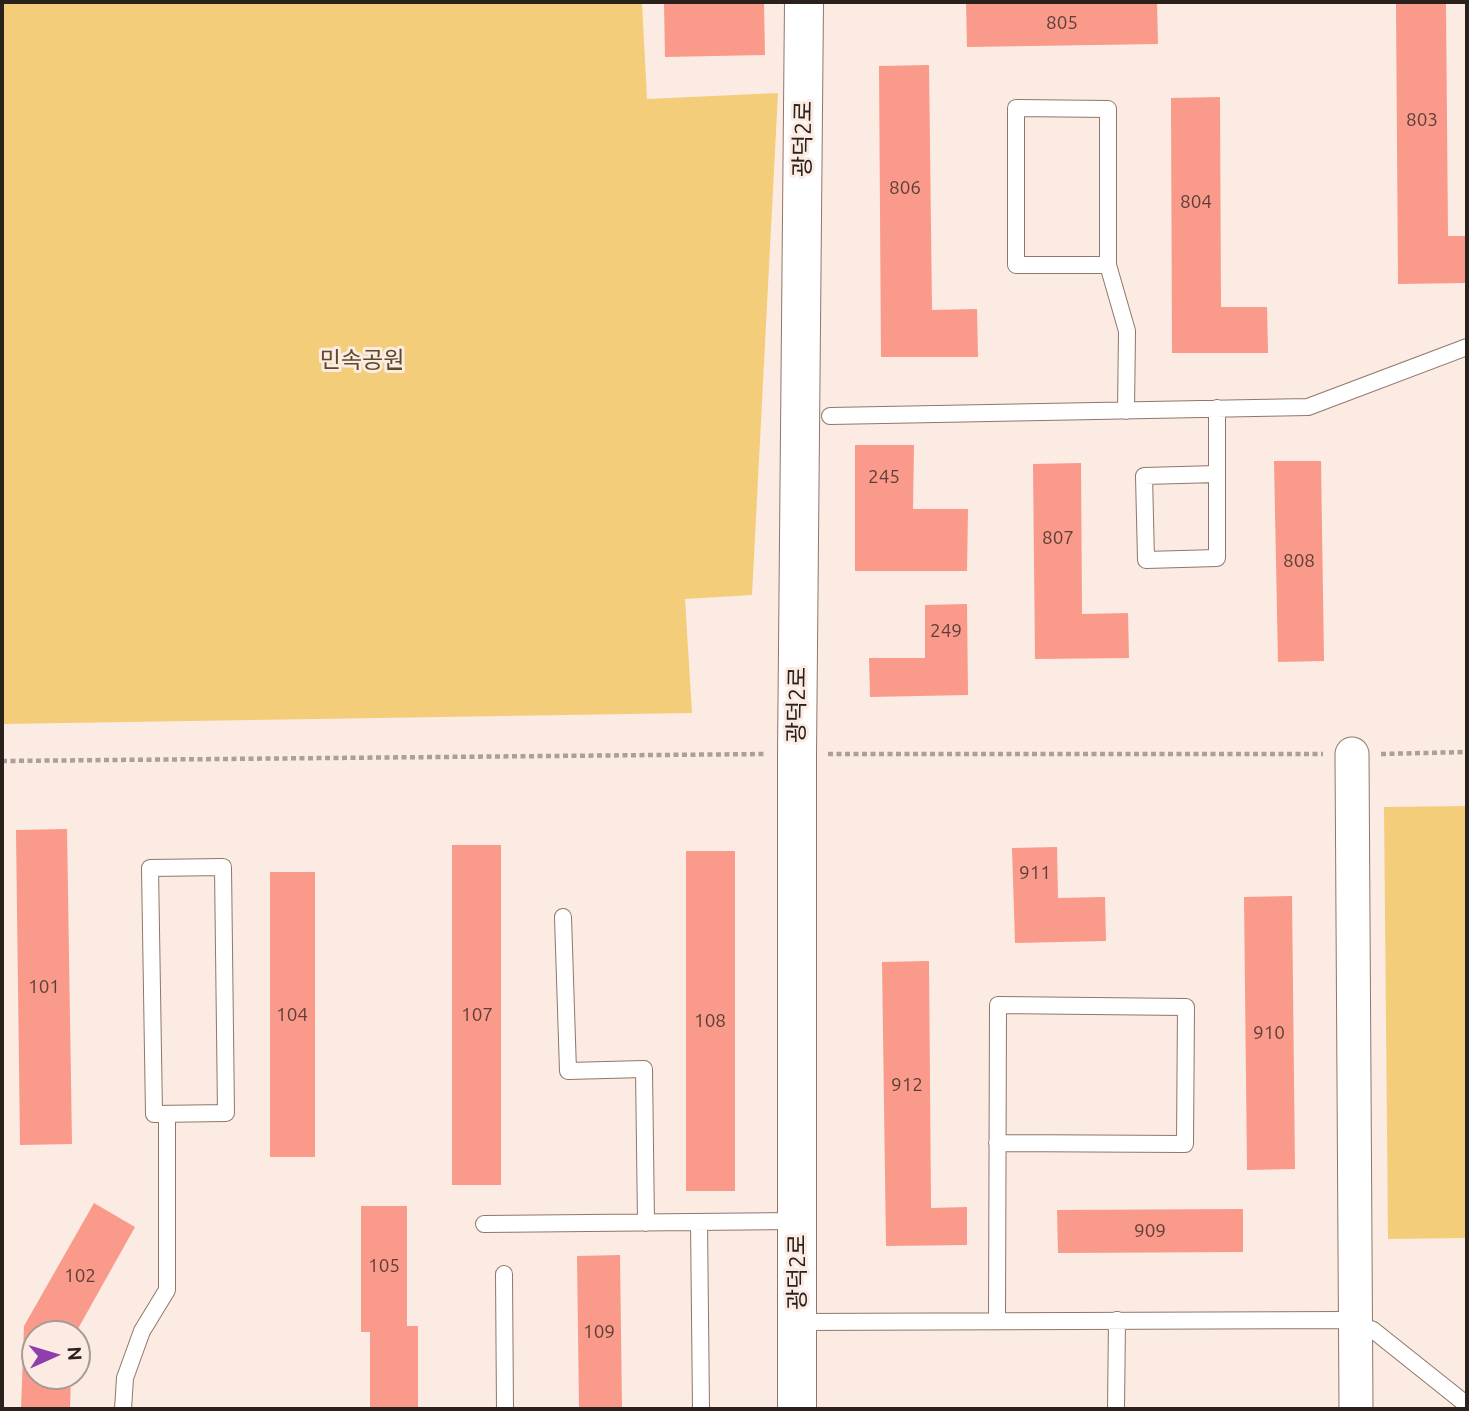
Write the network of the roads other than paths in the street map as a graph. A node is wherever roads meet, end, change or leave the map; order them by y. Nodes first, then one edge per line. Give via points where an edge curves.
1 (804, 2) edge
2 (1108, 265) junction
3 (1467, 347) edge
4 (1217, 408) junction
5 (1126, 411) junction
6 (830, 416) dead end
7 (1217, 474) junction
8 (1352, 754) road end
9 (564, 917) dead end
10 (167, 1114) junction
11 (997, 1143) junction
12 (797, 1221) junction
13 (699, 1222) junction
14 (646, 1223) junction
15 (484, 1224) dead end
16 (504, 1274) dead end
17 (1117, 1320) junction
18 (997, 1321) junction
19 (797, 1322) junction
20 (1355, 1323) junction
21 (1467, 1405) edge
22 (123, 1409) edge
23 (505, 1409) edge
24 (701, 1409) edge
25 (797, 1409) edge
26 (1116, 1409) edge
27 (1356, 1409) edge

1 - 12 street, 광덕2로
2 - 2 lane via 1108,109 1016,108 1016,265
2 - 5 lane via 1127,331
3 - 4 lane via 1308,407
4 - 5 lane
4 - 7 lane
5 - 6 lane
7 - 7 lane via 1217,558 1146,560 1144,476
8 - 20 street
9 - 14 lane via 568,1071 645,1069
10 - 10 lane via 154,1114 150,868 223,867 226,1113
10 - 22 lane via 167,1290 142,1331 125,1378
11 - 11 lane via 1185,1144 1186,1007 998,1005
11 - 18 lane
12 - 13 lane
12 - 19 street, 광덕2로
13 - 14 lane
13 - 24 lane
14 - 15 lane
16 - 23 lane
17 - 18 lane
17 - 20 lane
17 - 26 lane
18 - 19 lane
19 - 25 street, 광덕2로
20 - 21 lane via 1373,1330
20 - 27 street

